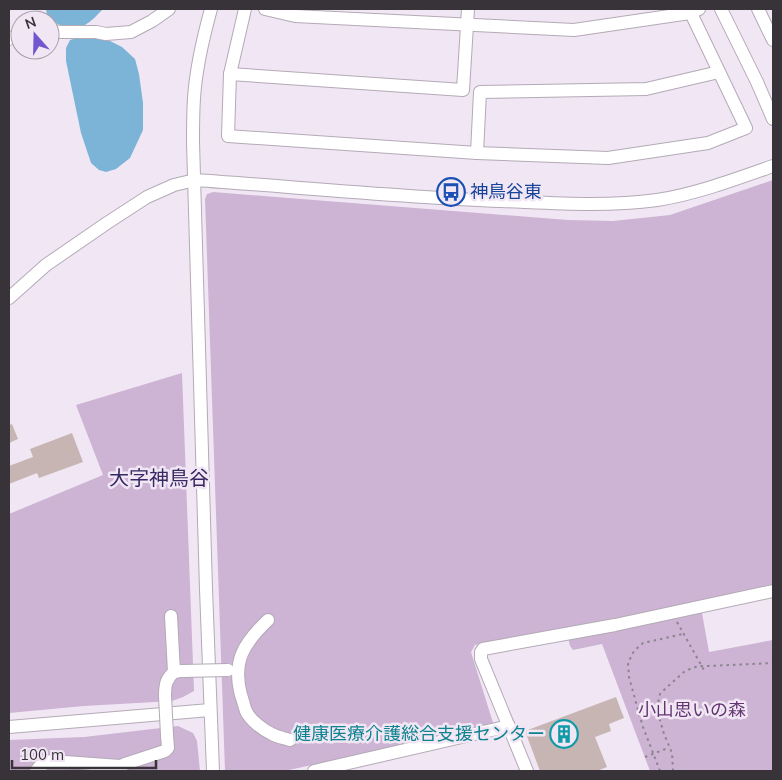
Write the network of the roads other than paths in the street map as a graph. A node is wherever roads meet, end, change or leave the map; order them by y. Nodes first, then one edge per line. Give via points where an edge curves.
1 (169, 9) edge
2 (210, 9) edge
3 (245, 9) edge
4 (265, 9) edge
5 (468, 9) edge
6 (721, 9) edge
7 (758, 9) edge
8 (693, 10) edge
9 (296, 13) edge
10 (466, 25) junction
11 (60, 32) edge
12 (773, 40) edge
13 (719, 72) junction
14 (230, 74) junction
15 (773, 117) edge
16 (477, 153) junction
17 (773, 166) edge
18 (195, 180) junction
19 (9, 298) edge
20 (773, 591) edge
21 (171, 616) dead end
22 (268, 620) dead end
23 (232, 670) junction
24 (178, 671) junction
25 (210, 710) junction
26 (509, 726) junction
27 (9, 727) edge
28 (290, 740) dead end
29 (124, 768) edge
30 (36, 771) edge
31 (213, 771) edge
32 (314, 771) edge
33 (527, 771) edge

1 - 11 street via 131,32
2 - 18 street via 194,99
3 - 14 street
4 - 9 street
5 - 10 street
6 - 15 street
7 - 12 street
8 - 10 street via 574,30
8 - 13 street
9 - 10 street
10 - 14 street via 463,90
13 - 16 street via 646,89 480,92
13 - 16 street via 746,128 708,143 608,158
14 - 16 street via 228,136
17 - 18 street via 701,190 658,200 588,204 465,199
18 - 19 street via 174,185 139,202 46,265
18 - 25 street
20 - 26 street via 483,649 481,659
21 - 24 street
22 - 23 street via 253,634
23 - 24 street, bridge
23 - 28 street via 246,712 271,734
24 - 29 street, bridge via 169,677 164,696 168,748
25 - 27 street
25 - 31 street
26 - 32 street
26 - 33 street
29 - 30 street via 50,761

